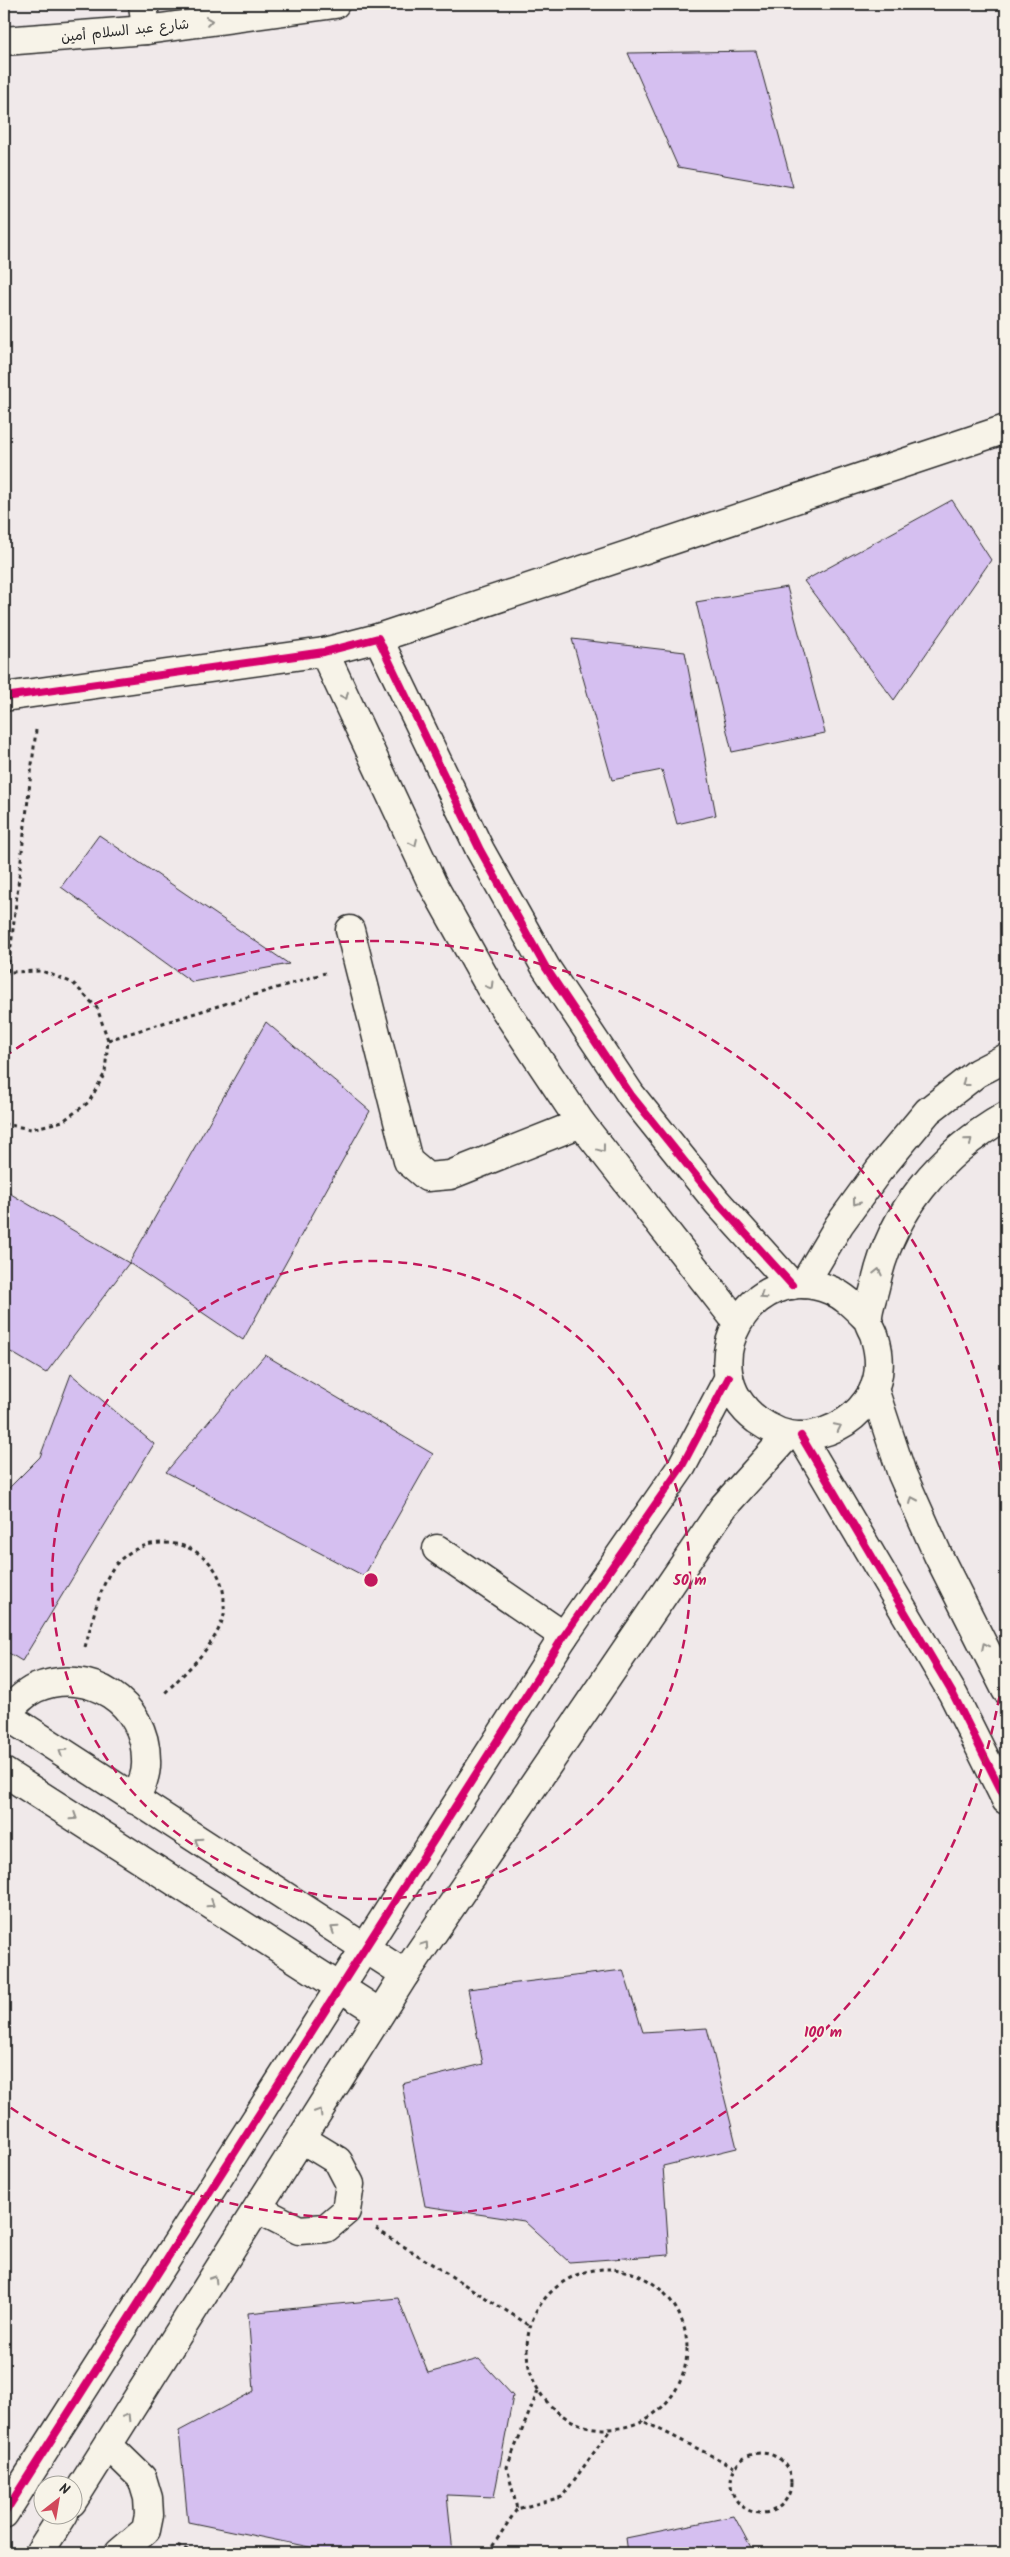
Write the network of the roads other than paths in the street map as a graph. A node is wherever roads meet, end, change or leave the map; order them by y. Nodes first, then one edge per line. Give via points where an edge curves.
1 (335, 4) edge
2 (144, 17) edge
3 (4, 41) edge
4 (1006, 428) edge
5 (378, 638) junction
6 (324, 652) junction
7 (4, 697) edge
8 (350, 930) dead end
9 (1006, 1058) edge
10 (1006, 1116) edge
11 (582, 1122) junction
12 (798, 1285) junction
13 (868, 1320) junction
14 (737, 1322) junction
15 (729, 1377) junction
16 (874, 1389) junction
17 (794, 1436) junction
18 (437, 1549) dead end
19 (564, 1636) junction
20 (1006, 1690) edge
21 (4, 1715) edge
22 (4, 1772) edge
23 (135, 1800) junction
24 (1006, 1800) edge
25 (364, 1948) junction
26 (405, 1974) junction
27 (339, 1986) junction
28 (380, 2013) junction
29 (302, 2139) junction
30 (258, 2209) junction
31 (109, 2446) junction
32 (82, 2487) edge
33 (4, 2514) edge
34 (59, 2524) edge
35 (45, 2552) edge
36 (119, 2553) edge

2 -> 1 street, شارع عبد السلام أمين
2 - 3 street, شارع عبد السلام أمين
4 - 5 street
5 - 6 street
5 - 12 street via 480,850 546,968 631,1095 717,1202
6 - 7 street
6 -> 11 street via 432,882 490,987
8 - 11 street via 408,1162 427,1177 450,1176
9 -> 12 street via 977,1073 928,1111 879,1170
13 -> 10 street via 880,1264 903,1213 937,1168 980,1131
11 -> 14 street
12 - 13 street via 829,1289 850,1301
12 -> 14 street via 770,1292 751,1305
13 - 16 street via 879,1353
14 - 15 street via 728,1349
15 - 17 street via 737,1398 750,1415 768,1428
15 - 19 street via 682,1466
17 -> 16 street via 825,1433 847,1422 865,1405
20 -> 16 street via 938,1556 906,1483
17 - 24 street via 953,1694
26 -> 17 street via 724,1506
18 - 19 street
19 - 25 street
23 -> 21 street
21 - 23 street via 18,1700 54,1682 74,1681 111,1693 138,1722 145,1741 143,1781
22 -> 27 street
25 -> 23 street
25 - 26 street
25 - 27 street
26 - 28 street
27 - 28 street
27 - 33 street
29 -> 28 street
29 - 30 street
29 - 30 street via 338,2161 350,2184 346,2210 326,2228 299,2230
31 -> 30 street
31 - 32 street
31 - 36 street via 142,2478 148,2498 146,2530
34 - 35 street

